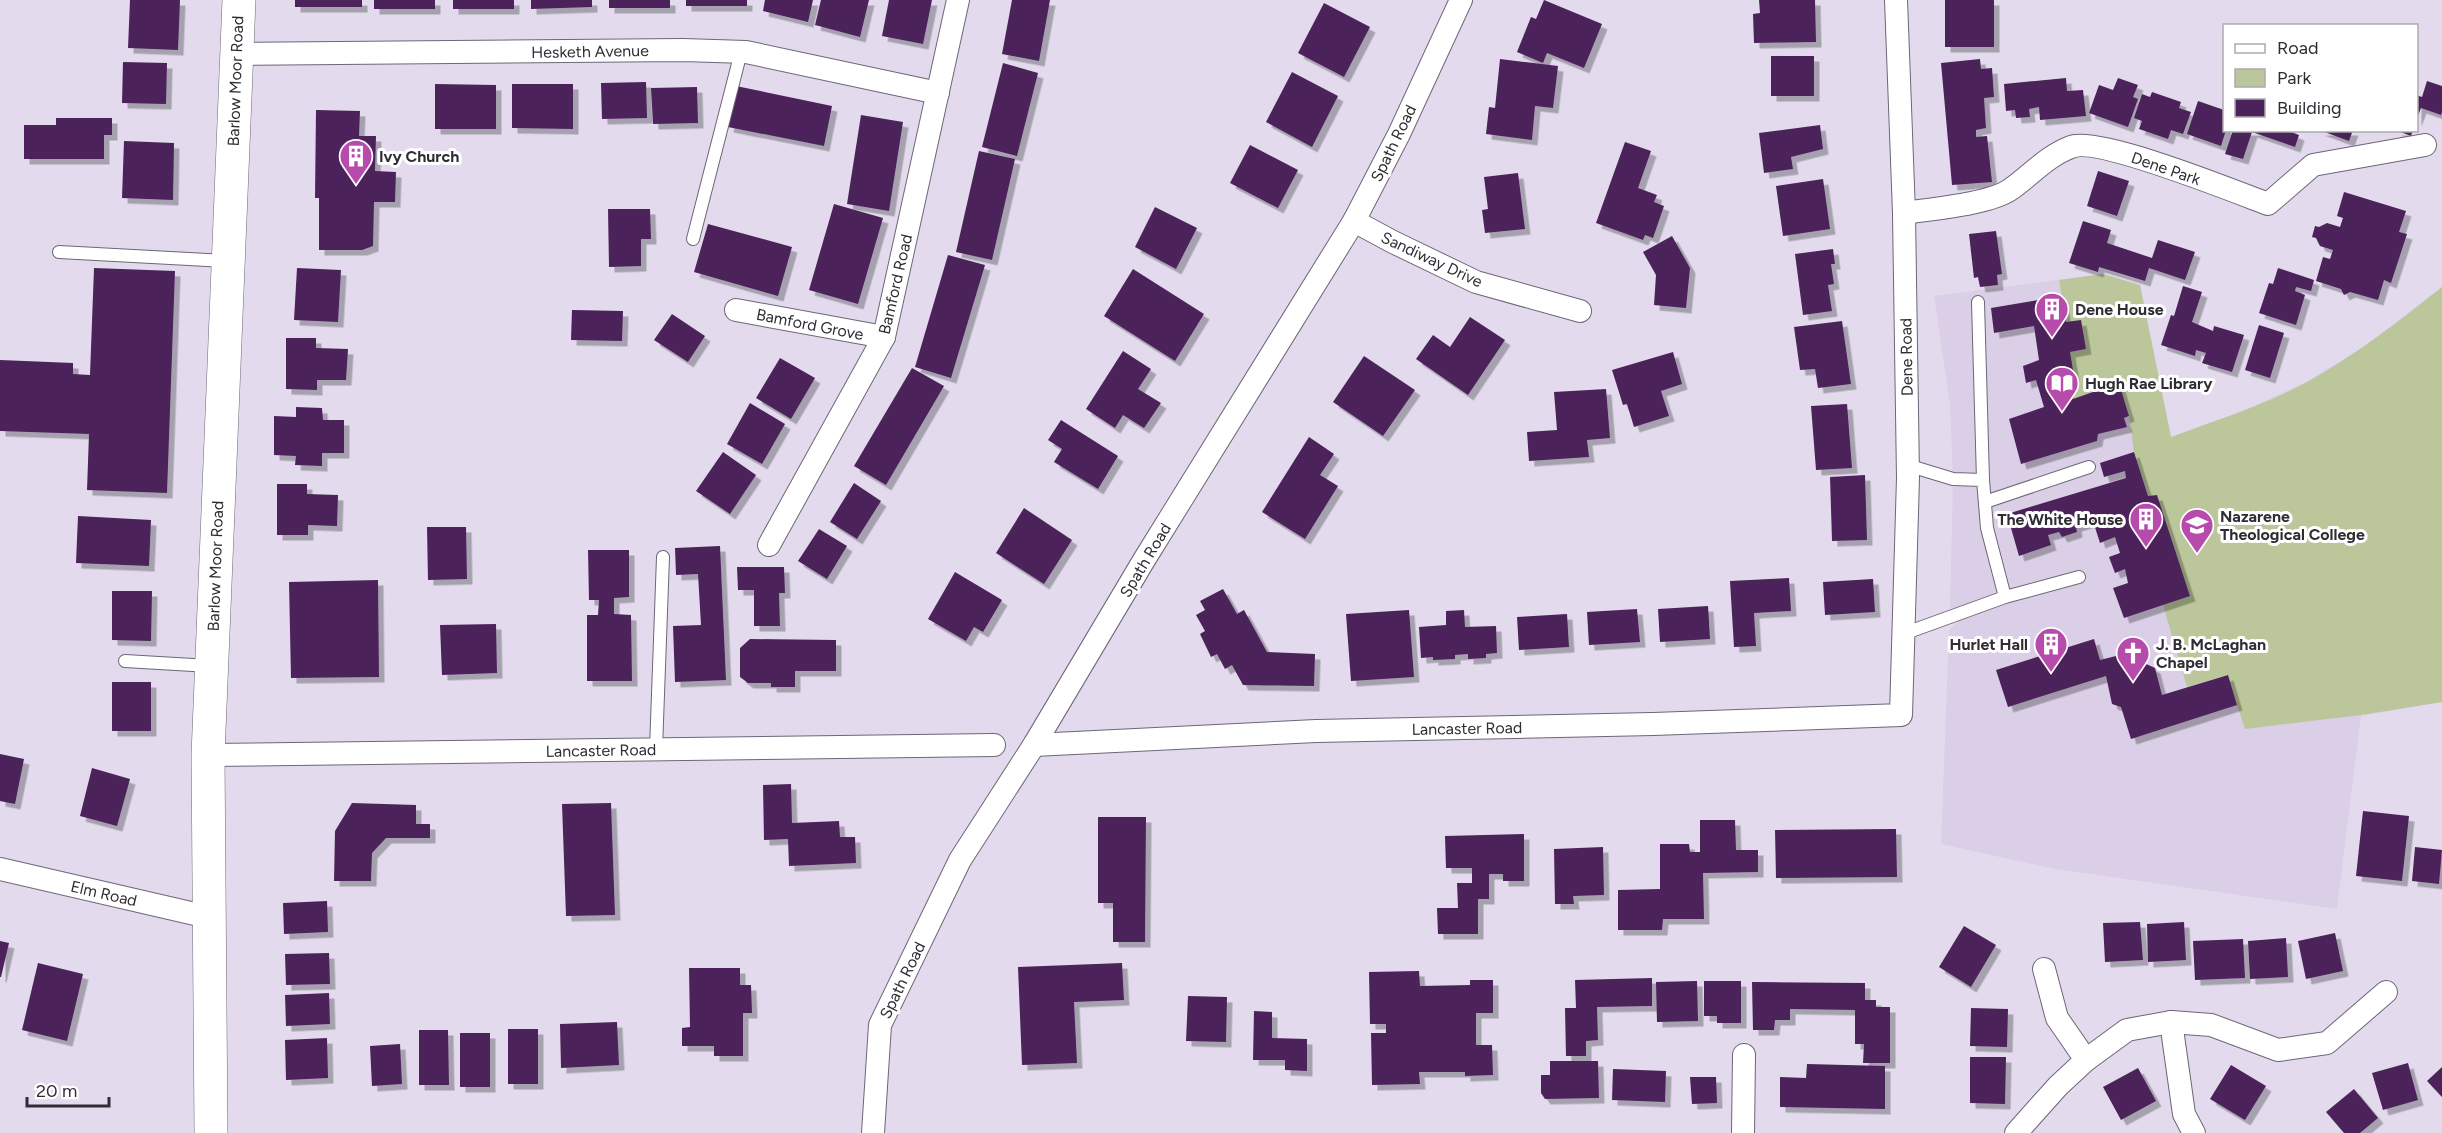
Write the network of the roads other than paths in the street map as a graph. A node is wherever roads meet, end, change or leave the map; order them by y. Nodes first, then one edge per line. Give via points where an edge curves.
1 (239, 0) edge
2 (958, 0) edge
3 (1461, 0) edge
4 (1896, 0) edge
5 (741, 52) junction
6 (237, 54) junction
7 (938, 93) junction
8 (2425, 145) dead end
9 (1904, 213) junction
10 (1354, 221) junction
11 (693, 239) dead end
12 (59, 252) dead end
13 (227, 261) junction
14 (1978, 302) dead end
15 (736, 310) dead end
16 (1580, 311) dead end
17 (884, 338) junction
18 (1907, 465) junction
19 (2089, 467) dead end
20 (1983, 480) junction
21 (1985, 502) junction
22 (769, 545) dead end
23 (663, 557) dead end
24 (2079, 577) dead end
25 (2005, 597) junction
26 (1903, 634) junction
27 (125, 661) dead end
28 (211, 666) junction
29 (1901, 715) joint
30 (994, 745) dead end
31 (1034, 745) junction
32 (656, 749) junction
33 (208, 755) junction
34 (0, 869) edge
35 (208, 917) junction
36 (2044, 969) dead end
37 (2386, 992) dead end
38 (2171, 1022) junction
39 (1744, 1055) dead end
40 (2086, 1060) junction
41 (211, 1133) edge
42 (873, 1133) edge
43 (1743, 1133) edge
44 (2016, 1133) edge
45 (2194, 1133) edge

1 - 6 main road, Barlow Moor Road
2 - 7 street, Bamford Road
3 - 10 street, Spath Road
4 - 9 street, Dene Road
5 - 6 street, Hesketh Avenue
5 - 7 street, Hesketh Avenue
5 - 11 lane
6 - 13 main road, Barlow Moor Road
7 - 17 street, Bamford Road
8 - 9 street, Dene Park via 2313,165 2268,204 2109,149 2073,146 2041,164 2009,191 1972,203
9 - 18 street, Dene Road
10 - 16 street, Sandiway Drive via 1476,282
10 - 31 street, Spath Road
12 - 13 lane
13 - 28 main road, Barlow Moor Road
14 - 20 lane
15 - 17 street, Bamford Grove
17 - 22 street, Bamford Road
18 - 20 lane via 1953,479
18 - 26 street, Dene Road
19 - 21 lane
20 - 21 lane
21 - 25 lane via 1987,528
23 - 32 lane
24 - 25 lane
25 - 26 lane
26 - 29 street, Dene Road
27 - 28 lane
28 - 33 main road, Barlow Moor Road
29 - 31 street, Lancaster Road via 1316,731
30 - 32 street, Lancaster Road
31 - 42 street, Spath Road via 960,860 880,1025
32 - 33 street, Lancaster Road
33 - 35 main road, Barlow Moor Road
34 - 35 street, Elm Road
35 - 41 main road, Barlow Moor Road
36 - 40 street via 2056,1018
37 - 38 street via 2327,1043 2278,1050 2211,1025
38 - 40 street via 2127,1030
38 - 45 street via 2184,1114
39 - 43 street
40 - 44 street

